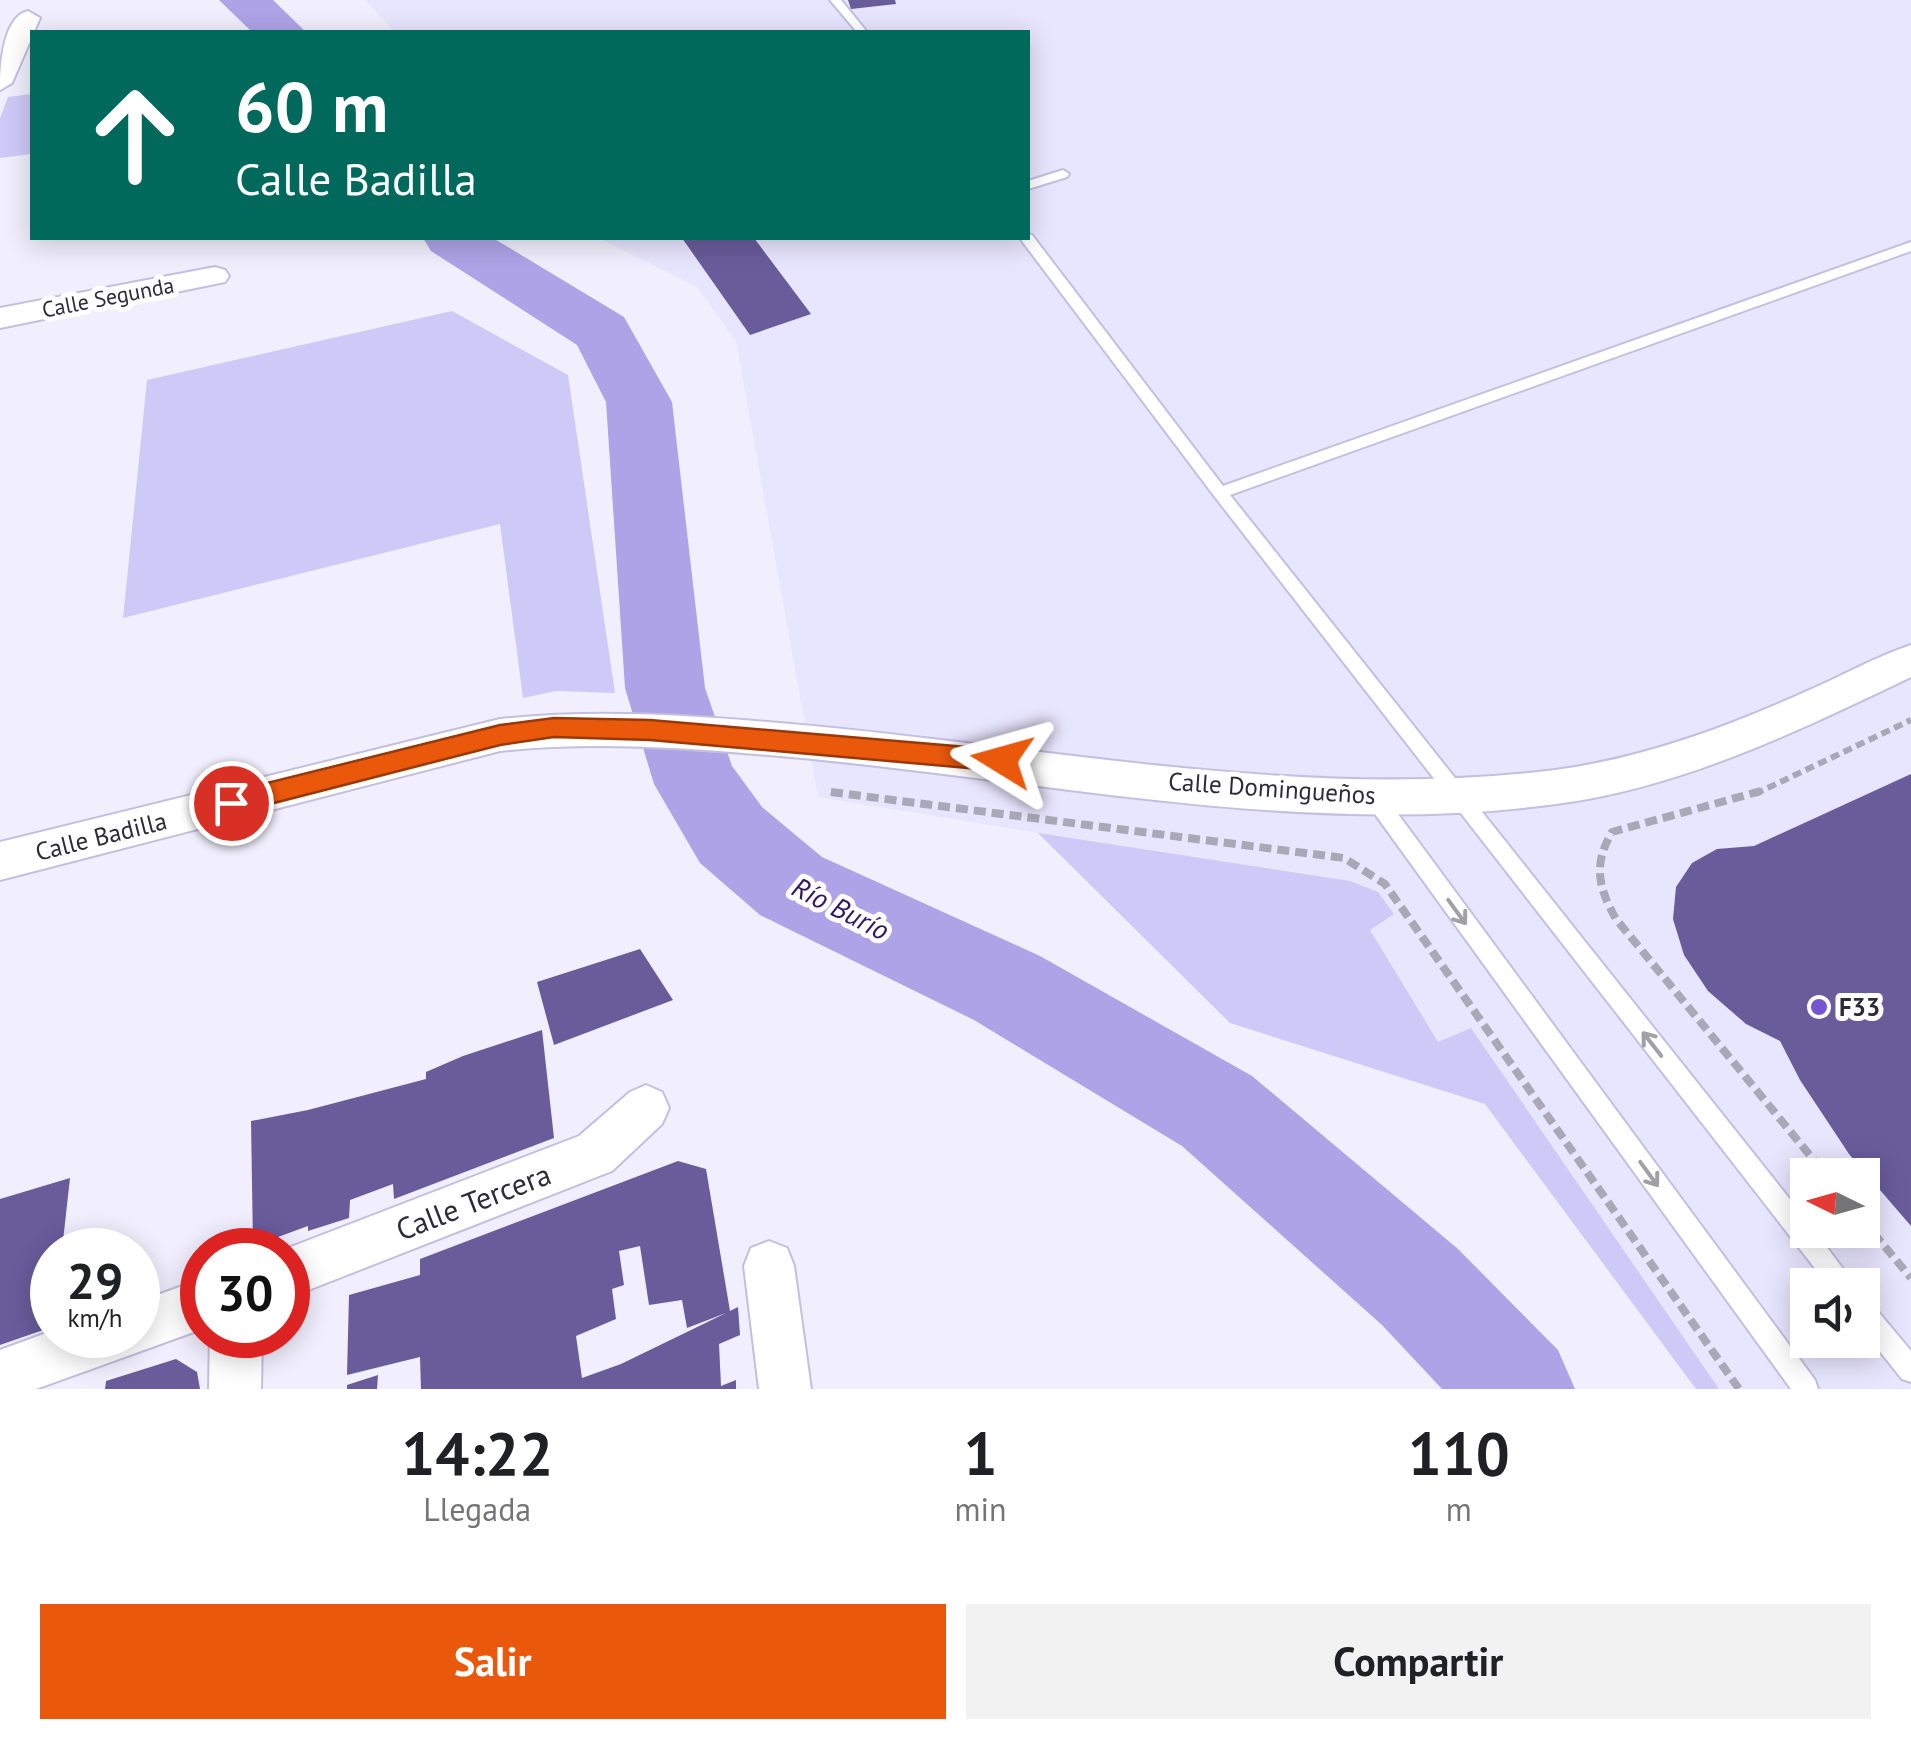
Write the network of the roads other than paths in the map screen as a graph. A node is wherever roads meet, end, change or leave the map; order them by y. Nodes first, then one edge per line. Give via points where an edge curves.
1 (835, 0) edge
2 (28, 18) dead end
3 (860, 30) edge
4 (0, 84) edge
5 (1063, 174) dead end
6 (1030, 184) edge
7 (1029, 240) edge
8 (1911, 246) edge
9 (215, 276) dead end
10 (0, 318) edge
11 (1220, 492) junction
12 (1911, 660) edge
13 (612, 727) joint
14 (1459, 795) junction
15 (1374, 796) junction
16 (0, 861) edge
17 (646, 1108) dead end
18 (310, 1264) edge
19 (769, 1266) dead end
20 (1830, 1268) edge
21 (1880, 1332) edge
22 (51, 1358) edge
23 (236, 1358) edge
24 (1911, 1370) edge
25 (0, 1376) edge
26 (235, 1389) edge
27 (785, 1389) edge
28 (1806, 1389) edge

1 - 3 lane
2 - 4 street
5 - 6 lane
7 - 11 lane
8 - 11 lane
9 - 10 street, Calle Segunda
11 - 14 lane
12 - 14 street, Calle Domingueños via 1750,736 1651,766 1558,787
13 - 15 street, Calle Domingueños via 948,753 1284,793
13 - 16 street, Calle Badilla via 500,735
14 - 15 street, Calle Domingueños
20 -> 14 lane
15 -> 28 lane
17 - 18 street, Calle Tercera via 595,1154
19 - 27 street
21 - 24 lane
22 - 25 street
23 - 26 street

